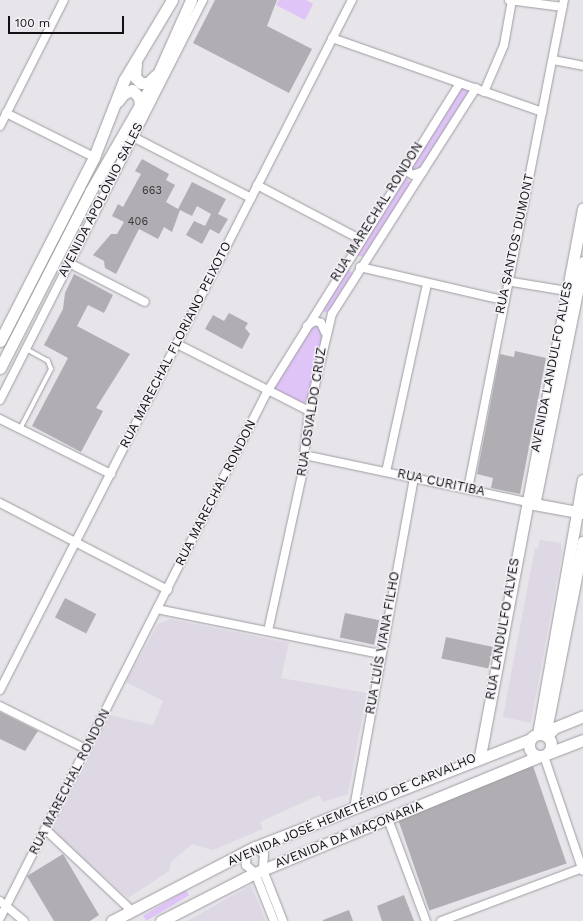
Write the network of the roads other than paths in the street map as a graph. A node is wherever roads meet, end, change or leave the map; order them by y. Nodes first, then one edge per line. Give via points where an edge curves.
1 (64, 0) edge
2 (172, 0) edge
3 (191, 0) edge
4 (203, 0) edge
5 (352, 0) edge
6 (509, 0) edge
7 (512, 0) edge
8 (563, 4) edge
9 (332, 38) junction
10 (176, 45) junction
11 (137, 60) junction
12 (553, 60) junction
13 (583, 66) edge
14 (159, 72) junction
15 (460, 83) junction
16 (480, 90) junction
17 (140, 106) junction
18 (114, 107) junction
19 (542, 112) junction
20 (6, 113) junction
21 (0, 126) edge
22 (133, 137) junction
23 (94, 157) junction
24 (409, 162) junction
25 (423, 170) junction
26 (397, 180) junction
27 (257, 185) junction
28 (411, 189) junction
29 (251, 198) junction
30 (583, 209) edge
31 (360, 239) junction
32 (355, 248) junction
33 (368, 255) junction
34 (70, 263) junction
35 (583, 266) edge
36 (360, 267) junction
37 (340, 269) junction
38 (353, 277) junction
39 (506, 281) junction
40 (427, 284) junction
41 (572, 292) junction
42 (503, 300) junction
43 (146, 302) dead end
44 (318, 307) junction
45 (332, 314) junction
46 (307, 326) junction
47 (325, 332) junction
48 (1, 337) edge
49 (177, 344) junction
50 (26, 349) junction
51 (0, 368) edge
52 (266, 392) junction
53 (0, 400) edge
54 (309, 411) junction
55 (0, 419) edge
56 (20, 429) junction
57 (304, 455) junction
58 (386, 472) junction
59 (111, 474) junction
60 (414, 478) junction
61 (583, 480) edge
62 (468, 489) junction
63 (0, 503) edge
64 (530, 503) junction
65 (580, 512) edge
66 (77, 542) junction
67 (583, 542) edge
68 (168, 590) junction
69 (157, 609) junction
70 (564, 615) junction
71 (268, 631) junction
72 (381, 654) junction
73 (0, 690) edge
74 (0, 706) edge
75 (583, 716) edge
76 (540, 736) junction
77 (583, 740) edge
78 (86, 749) junction
79 (544, 755) junction
80 (480, 756) junction
81 (354, 808) junction
82 (388, 819) junction
83 (46, 830) junction
84 (251, 849) junction
85 (583, 869) edge
86 (259, 872) junction
87 (4, 903) edge
88 (131, 910) junction
89 (0, 918) edge
90 (24, 921) edge
91 (112, 921) edge
92 (161, 921) edge
93 (274, 921) edge
94 (283, 921) edge
95 (426, 921) edge
96 (441, 921) edge

1 - 20 street
2 - 11 street, AVENIDA APOLÔNIO SALES
3 - 10 street, AVENIDA APOLÔNIO SALES
4 - 10 street, AVENIDA APOLÔNIO SALES
5 - 9 street, RUA MARECHAL FLORIANO PEIXOTO
6 - 7 street
7 - 8 street
7 - 16 street, RUA OSVALDO CRUZ via 504,46
8 - 12 street, RUA SANTOS DUMONT
9 - 15 street
9 - 27 street, RUA MARECHAL FLORIANO PEIXOTO
10 - 14 street, AVENIDA APOLÔNIO SALES
10 - 22 street, AVENIDA APOLÔNIO SALES
11 - 14 street via 134,72 141,83 148,83
11 - 18 street, AVENIDA APOLÔNIO SALES
12 - 13 street
12 - 19 street, RUA SANTOS DUMONT
14 - 17 street, AVENIDA APOLÔNIO SALES
15 - 16 street
15 - 24 street, RUA MARECHAL RONDON
16 - 19 street
16 - 25 street, RUA OSVALDO CRUZ
17 - 18 street via 139,97 132,90 123,94
17 - 51 street, AVENIDA APOLÔNIO SALES via 93,186
18 - 23 street, AVENIDA APOLÔNIO SALES
19 - 39 street, RUA SANTOS DUMONT
20 - 21 street
20 - 23 street
22 - 29 street
22 - 34 street, AVENIDA APOLÔNIO SALES
23 - 48 street, AVENIDA APOLÔNIO SALES
24 - 25 street via 408,172 413,175
24 - 26 street, RUA MARECHAL RONDON
25 - 28 street, RUA OSVALDO CRUZ
26 - 28 street via 407,176 412,180
26 - 31 street, RUA MARECHAL RONDON
27 - 29 street, RUA MARECHAL FLORIANO PEIXOTO
27 - 31 street
28 - 33 street, RUA OSVALDO CRUZ
29 - 49 street, RUA MARECHAL FLORIANO PEIXOTO
30 - 41 street, AVENIDA LANDULFO ALVES
31 - 32 street, RUA MARECHAL RONDON
32 - 33 street via 360,256
32 - 37 street, RUA MARECHAL RONDON
33 - 36 street, RUA OSVALDO CRUZ
34 - 43 street
34 - 50 street, AVENIDA APOLÔNIO SALES
35 - 41 street, AVENIDA LANDULFO ALVES
36 - 38 street, RUA OSVALDO CRUZ
36 - 40 street
37 - 38 street via 350,266
37 - 44 street, RUA MARECHAL RONDON
38 - 45 street, RUA OSVALDO CRUZ
39 - 41 street
39 - 42 street, RUA SANTOS DUMONT
40 - 42 street
40 - 58 street
41 - 64 street, AVENIDA LANDULFO ALVES
42 - 62 street, RUA SANTOS DUMONT
44 - 45 street via 323,313
44 - 46 street, RUA MARECHAL RONDON
45 - 47 street, RUA OSVALDO CRUZ
46 - 47 street via 315,321 321,323
46 - 52 street, RUA MARECHAL RONDON
47 - 54 street, RUA OSVALDO CRUZ
49 - 52 street
49 - 59 street, RUA MARECHAL FLORIANO PEIXOTO
50 - 53 street, AVENIDA APOLÔNIO SALES
50 - 56 lane via 48,361 51,369
52 - 54 street
52 - 68 street, RUA MARECHAL RONDON
54 - 57 street, RUA OSVALDO CRUZ
55 - 56 street
56 - 59 street
57 - 58 street, RUA CURITIBA
57 - 71 street, RUA OSVALDO CRUZ
58 - 60 street, RUA CURITIBA
59 - 66 street, RUA MARECHAL FLORIANO PEIXOTO
60 - 62 street, RUA CURITIBA
60 - 72 street, RUA LUÍS VIANA FILHO
61 - 65 street
62 - 64 street, RUA CURITIBA
63 - 66 street
64 - 65 street, RUA CURITIBA
64 - 80 street, RUA LANDULFO ALVES
65 - 70 street
66 - 68 street
66 - 73 street, RUA MARECHAL FLORIANO PEIXOTO
67 - 70 street
68 - 69 street, RUA MARECHAL RONDON
69 - 71 street
69 - 78 street, RUA MARECHAL RONDON
70 - 76 street
71 - 72 street
72 - 81 street, RUA LUÍS VIANA FILHO
74 - 78 street
75 - 76 street, AVENIDA JOSÉ HEMETÉRIO DE CARVALHO
76 - 79 street via 552,746
76 - 79 street via 530,750
76 - 80 street, AVENIDA JOSÉ HEMETÉRIO DE CARVALHO
77 - 79 street, AVENIDA DA MAÇONARIA
78 - 83 street, RUA MARECHAL RONDON
79 - 82 street, AVENIDA DA MAÇONARIA
79 - 85 street
80 - 81 street, AVENIDA JOSÉ HEMETÉRIO DE CARVALHO
81 - 84 street, AVENIDA JOSÉ HEMETÉRIO DE CARVALHO
82 - 86 street, AVENIDA DA MAÇONARIA
82 - 95 street
83 - 87 street, RUA MARECHAL RONDON
83 - 88 street
84 - 86 street via 246,866
84 - 86 street via 264,854
84 - 88 street, AVENIDA JOSÉ HEMETÉRIO DE CARVALHO
85 - 96 street
86 - 92 street, AVENIDA DA MAÇONARIA
86 - 93 street
86 - 94 street
87 - 89 street, RUA MARECHAL RONDON
87 - 90 street
88 - 91 street, AVENIDA JOSÉ HEMETÉRIO DE CARVALHO

